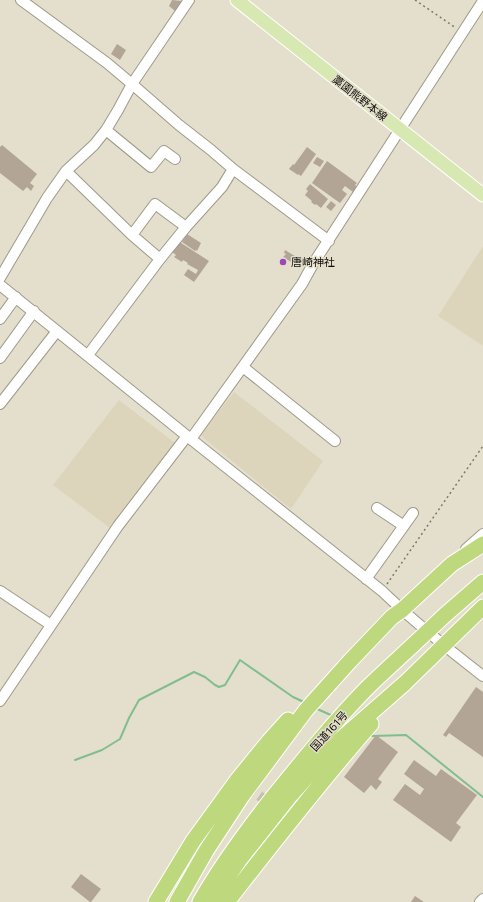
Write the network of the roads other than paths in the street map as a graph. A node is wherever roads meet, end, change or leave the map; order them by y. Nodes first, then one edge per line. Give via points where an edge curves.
1 (21, 0) edge
2 (189, 0) edge
3 (237, 0) edge
4 (483, 1) edge
5 (132, 84) junction
6 (400, 129) junction
7 (106, 130) junction
8 (176, 159) dead end
9 (233, 169) junction
10 (66, 170) junction
11 (483, 196) edge
12 (186, 227) junction
13 (132, 235) junction
14 (329, 241) junction
15 (160, 259) junction
16 (0, 278) edge
17 (0, 284) edge
18 (16, 297) junction
19 (34, 312) junction
20 (0, 319) edge
21 (57, 331) junction
22 (88, 355) junction
23 (0, 358) edge
24 (242, 368) junction
25 (0, 404) edge
26 (189, 437) junction
27 (335, 441) dead end
28 (377, 508) dead end
29 (413, 513) dead end
30 (404, 526) junction
31 (483, 534) edge
32 (483, 544) edge
33 (452, 564) junction
34 (366, 579) junction
35 (483, 582) edge
36 (0, 590) edge
37 (483, 607) edge
38 (402, 610) junction
39 (51, 625) junction
40 (443, 645) junction
41 (483, 676) edge
42 (0, 701) edge
43 (306, 705) junction
44 (360, 729) junction
45 (483, 899) edge
46 (156, 902) edge
47 (177, 902) edge
48 (200, 902) edge
49 (211, 902) edge
50 (227, 902) edge
51 (480, 902) edge

1 - 5 street
2 - 5 street
3 - 6 main road, 藁園熊野本線
4 - 6 street
5 - 7 street
5 - 9 street
6 - 11 main road, 藁園熊野本線
6 - 14 street
7 - 8 street via 151,167 164,151
7 - 10 street via 94,145
9 - 12 street via 222,187
9 - 14 street
10 - 13 street
10 - 16 street
12 - 13 street via 155,204
12 - 15 street
13 - 15 street
14 - 24 street via 302,284
15 - 22 street
17 - 18 street
18 - 19 street
18 - 20 street
19 - 21 street
19 - 23 street
21 - 22 street
21 - 25 street
22 - 26 street
24 - 26 street
24 - 27 street
26 - 34 street
26 - 39 street via 118,526
28 - 30 street
29 - 30 street
30 - 34 street
31 - 33 street
32 - 33 highway
33 - 38 highway
34 - 38 street
35 - 48 highway, 国道161号, bridge via 366,689 338,720 253,822
36 - 39 street
37 - 40 highway
38 - 40 street
38 - 43 highway via 392,617 350,661 340,662
39 - 42 street
40 - 41 street
40 - 44 highway
43 - 46 highway via 269,741 242,783 193,841
43 - 47 highway via 242,796
44 - 49 highway via 341,739 289,797 240,859
44 - 50 highway via 289,817
45 - 51 street

